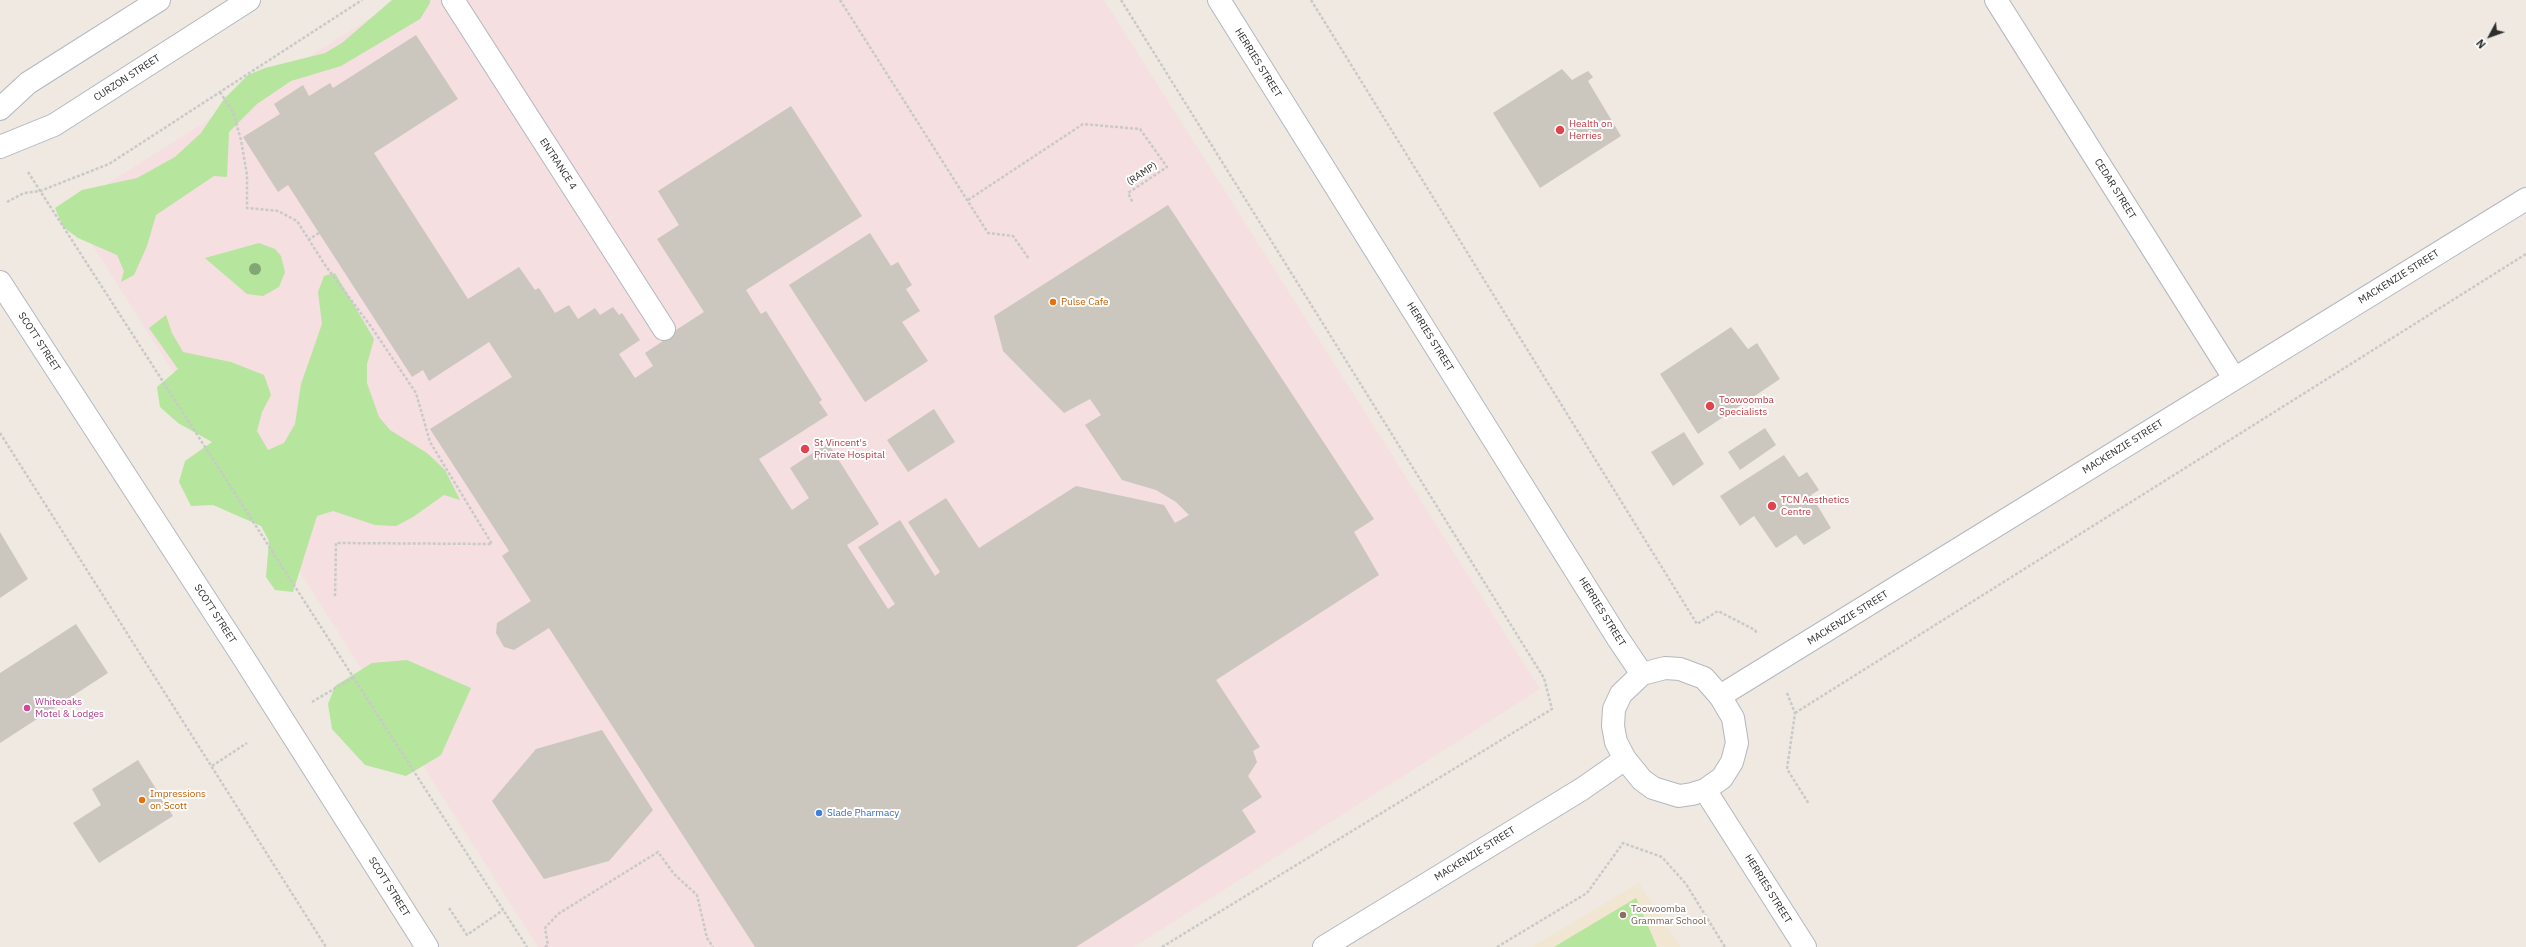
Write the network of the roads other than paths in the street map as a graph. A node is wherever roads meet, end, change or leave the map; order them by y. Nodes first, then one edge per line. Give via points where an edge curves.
1 (158, 0) edge
2 (249, 0) edge
3 (452, 0) edge
4 (1219, 0) edge
5 (1996, 0) edge
6 (0, 109) edge
7 (0, 147) edge
8 (2526, 199) edge
9 (0, 282) edge
10 (664, 329) dead end
11 (2234, 378) junction
12 (1642, 674) junction
13 (1720, 696) junction
14 (1625, 759) junction
15 (1705, 790) junction
16 (427, 947) edge
17 (1324, 947) edge
18 (1805, 947) edge

1 - 6 street via 28,83
2 - 7 street, CURZON STREET via 54,125
3 - 10 street, ENTRANCE 4
4 - 12 street, HERRIES STREET
5 - 11 street, CEDAR STREET
8 - 11 street, MACKENZIE STREET
9 - 16 street, SCOTT STREET via 239,650
11 - 13 street, MACKENZIE STREET
12 - 13 street via 1665,668 1680,669 1704,678
12 - 14 street via 1621,694 1614,709 1613,726 1616,742
13 - 15 street via 1733,718 1737,743 1732,762 1722,778
14 - 15 street via 1642,780 1665,793 1679,796
14 - 17 street, MACKENZIE STREET via 1582,789
15 - 18 street, HERRIES STREET

